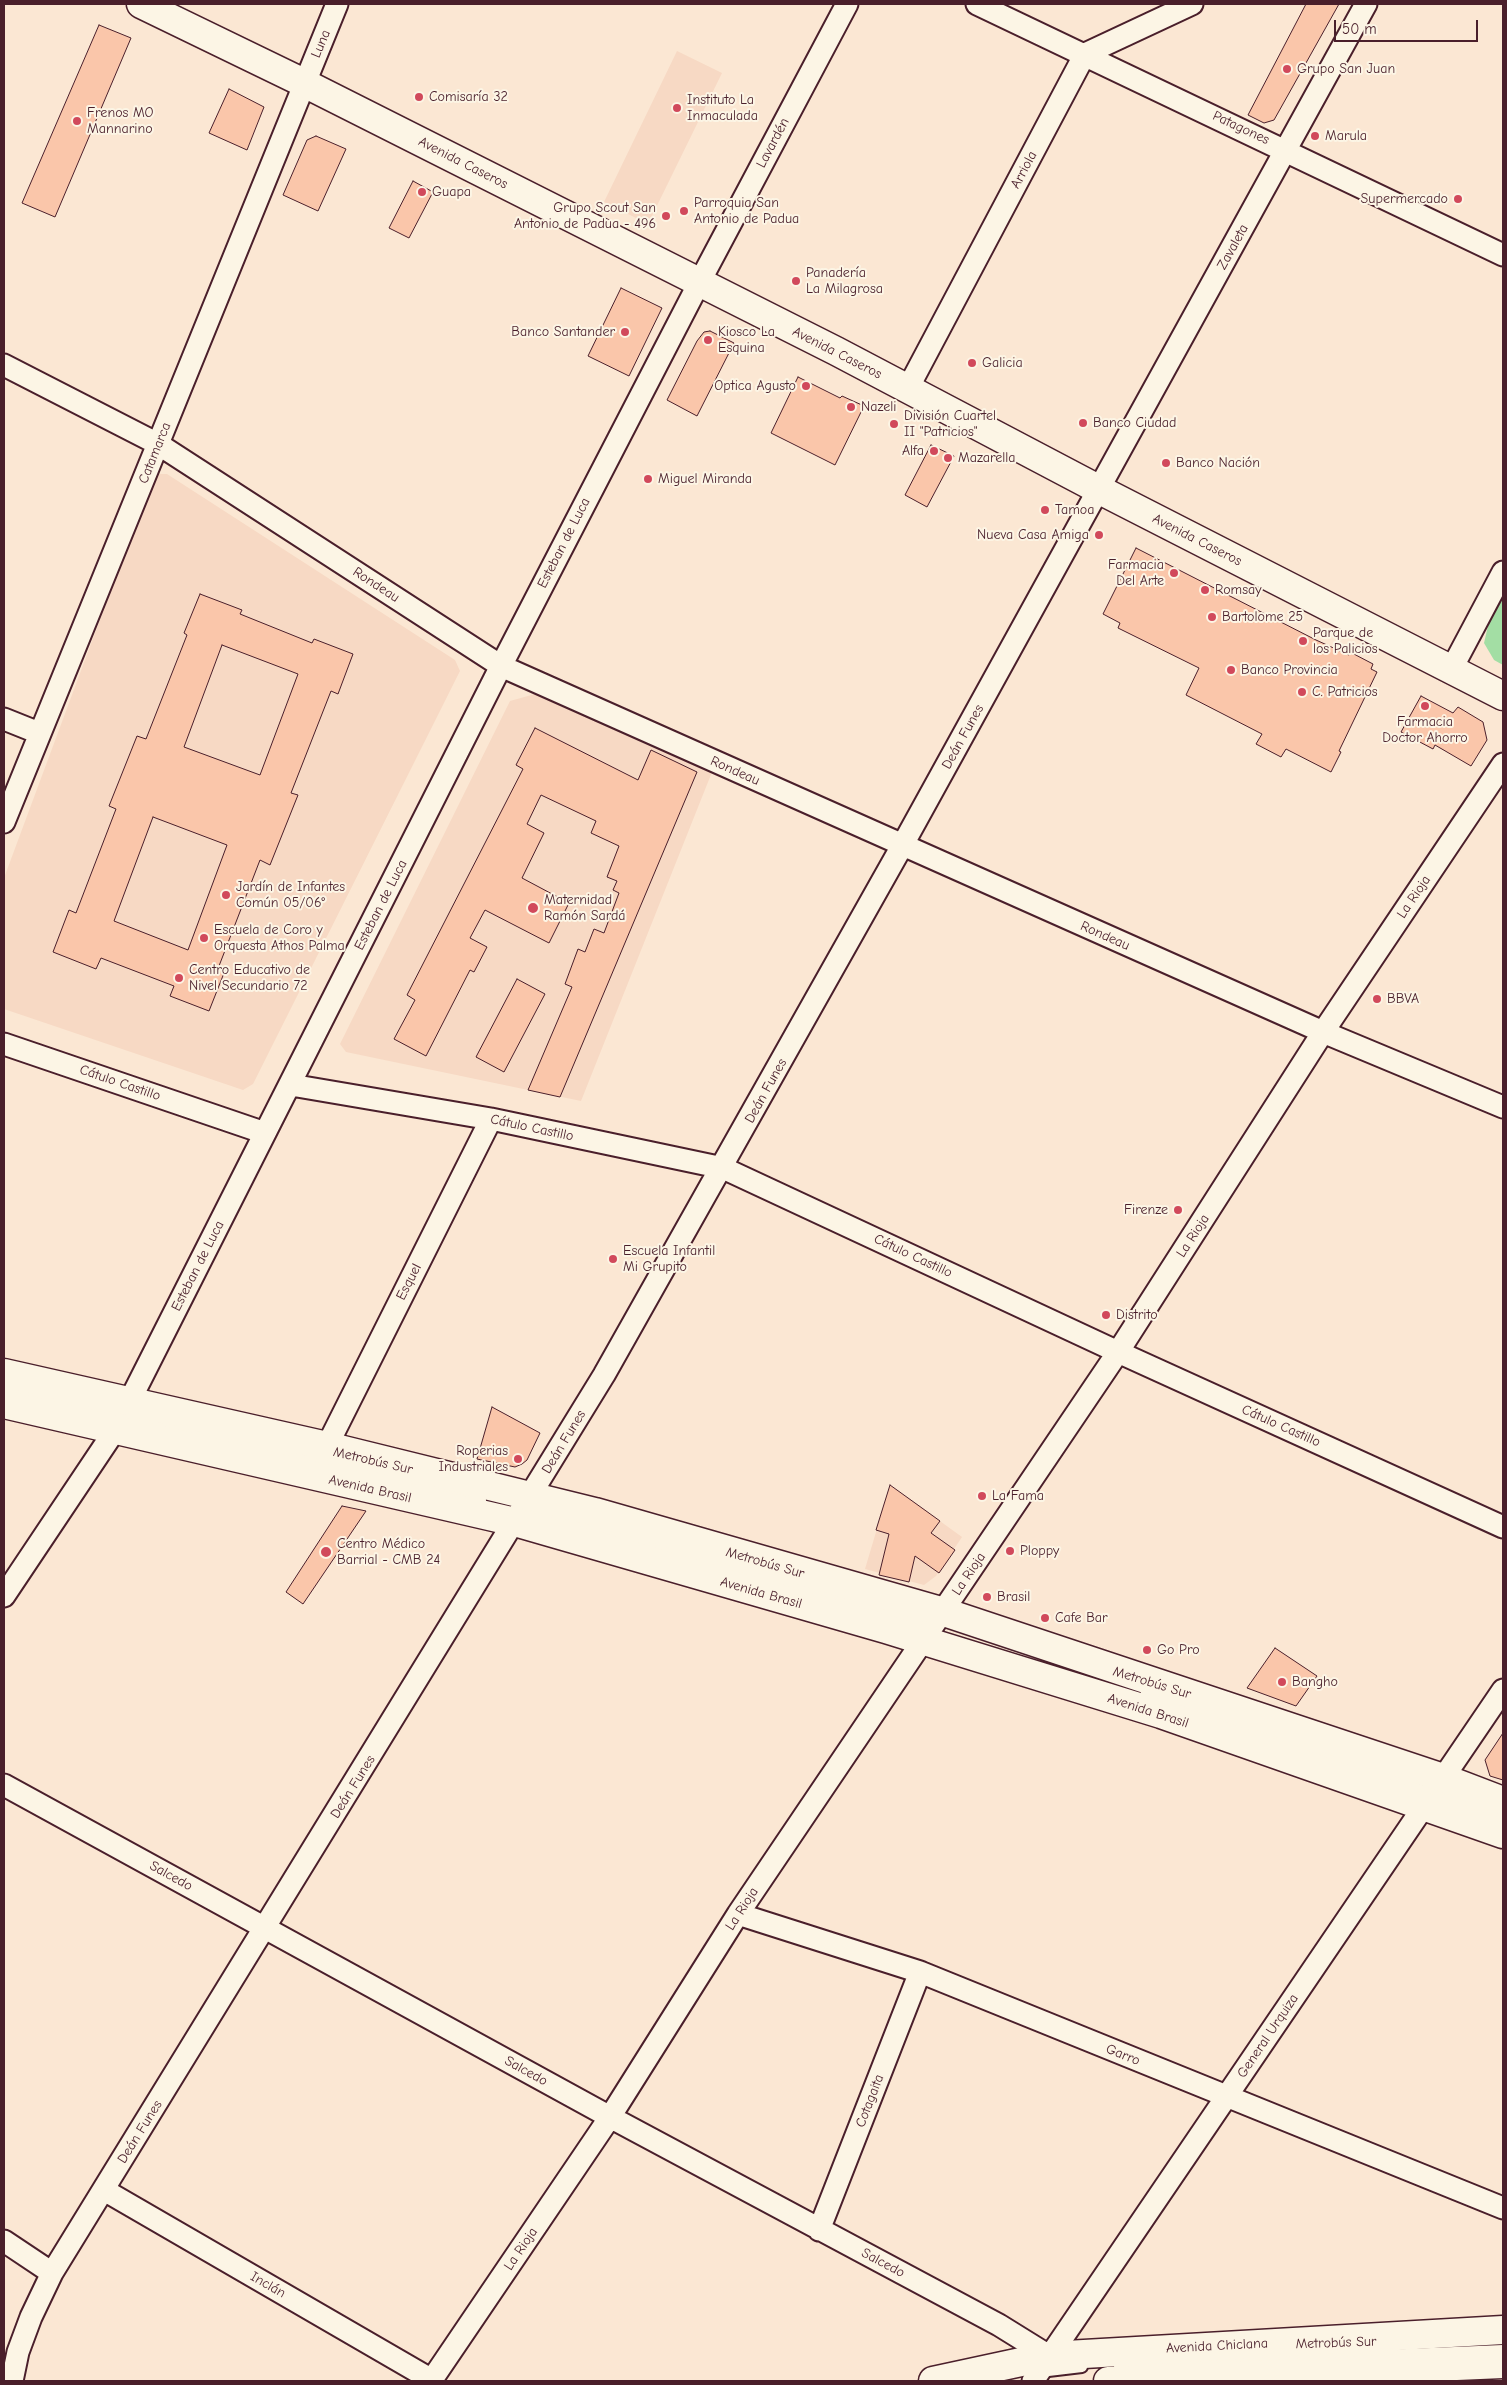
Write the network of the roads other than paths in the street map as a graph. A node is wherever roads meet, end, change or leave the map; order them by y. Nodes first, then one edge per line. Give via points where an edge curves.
1 (141, 4) edge
2 (338, 4) edge
3 (847, 4) edge
4 (977, 4) edge
5 (1192, 4) edge
6 (1366, 4) edge
7 (1085, 54) junction
8 (304, 84) junction
9 (1287, 150) junction
10 (1503, 255) edge
11 (699, 283) junction
12 (4, 365) edge
13 (907, 390) junction
14 (158, 444) junction
15 (1098, 489) junction
16 (1503, 572) edge
17 (501, 666) junction
18 (1451, 670) junction
19 (1503, 696) edge
20 (4, 719) edge
21 (39, 733) junction
22 (1503, 764) edge
23 (4, 822) edge
24 (902, 846) junction
25 (1323, 1032) junction
26 (4, 1044) edge
27 (291, 1085) junction
28 (1503, 1107) edge
29 (490, 1119) junction
30 (265, 1133) junction
31 (722, 1168) junction
32 (1118, 1352) junction
33 (4, 1373) edge
34 (4, 1389) edge
35 (4, 1404) edge
36 (122, 1416) junction
37 (327, 1446) junction
38 (494, 1503) dead end
39 (521, 1509) junction
40 (1503, 1527) edge
41 (4, 1596) edge
42 (935, 1628) junction
43 (1503, 1690) edge
44 (1132, 1691) dead end
45 (4, 1785) edge
46 (1433, 1793) junction
47 (1503, 1801) edge
48 (1503, 1818) edge
49 (1503, 1834) edge
50 (738, 1914) junction
51 (266, 1928) junction
52 (920, 1972) junction
53 (1226, 2098) junction
54 (610, 2117) junction
55 (104, 2190) junction
56 (1503, 2208) edge
57 (819, 2230) junction
58 (4, 2241) edge
59 (52, 2273) junction
60 (1503, 2330) edge
61 (1503, 2350) edge
62 (1503, 2364) edge
63 (1036, 2371) edge
64 (1109, 2375) edge
65 (432, 2380) edge
66 (12, 2381) edge
67 (933, 2381) edge

1 - 8 main road, Avenida Caseros
2 - 8 street, Luna
3 - 11 street, Lavardén
4 - 7 street, Patagones
5 - 7 street
6 - 9 street, Zavaleta
7 - 9 street, Patagones
7 - 13 street, Arriola
8 - 11 main road, Avenida Caseros
8 - 14 street, Catamarca
9 - 10 street, Patagones
9 - 15 street, Zavaleta
11 - 13 main road, Avenida Caseros
11 - 17 street, Esteban de Luca
12 - 14 street, Rondeau
13 - 15 main road, Avenida Caseros
14 - 17 street, Rondeau
14 - 21 street, Catamarca
15 - 18 main road, Avenida Caseros
15 - 24 street, Deán Funes
16 - 18 street
17 - 24 street, Rondeau
17 - 27 street, Esteban de Luca
18 - 19 main road, Avenida Caseros
20 - 21 street
21 - 23 street, Catamarca
22 - 25 street, La Rioja
24 - 25 street, Rondeau
24 - 31 street, Deán Funes
25 - 28 street, Rondeau
25 - 32 street, La Rioja
26 - 30 street, Cátulo Castillo
27 - 29 street, Cátulo Castillo
27 - 30 street, Esteban de Luca
29 - 31 street, Cátulo Castillo
29 - 37 street, Esquel
30 - 36 street, Esteban de Luca
31 - 32 street, Cátulo Castillo
31 - 39 street, Deán Funes via 604,1375
32 - 40 street, Cátulo Castillo
32 - 42 street, La Rioja
33 - 36 main road, Avenida Brasil
34 - 36 lane, Metrobús Sur
35 - 36 main road, Avenida Brasil
36 - 37 main road, Avenida Brasil
36 - 38 lane, Metrobús Sur
36 - 39 main road, Avenida Brasil
36 - 41 street, Esteban de Luca
37 - 39 main road, Avenida Brasil
39 - 42 main road, Avenida Brasil
39 - 51 street, Deán Funes
42 - 46 main road, Avenida Brasil
42 - 46 main road, Avenida Brasil via 1161,1714
42 - 50 street, La Rioja
43 - 46 street, General Urquiza
44 - 46 lane, Metrobús Sur
45 - 51 street, Salcedo
46 - 47 main road, Avenida Brasil
46 - 48 lane, Metrobús Sur
46 - 49 main road, Avenida Brasil
46 - 53 street, General Urquiza
50 - 52 street, Garro
50 - 54 street, La Rioja
51 - 54 street, Salcedo
51 - 55 street, Deán Funes
52 - 53 street, Garro
52 - 57 street, Cotagaita
53 - 56 street, Garro
53 - 63 street, General Urquiza
54 - 57 street, Salcedo
54 - 65 street, La Rioja
55 - 59 street, Deán Funes
55 - 65 street, Inclán
57 - 63 street, Salcedo via 999,2325
58 - 59 street
59 - 66 street, Deán Funes via 30,2317
60 - 63 main road, Avenida Chiclana
61 - 64 lane, Metrobús Sur
62 - 64 main road
63 - 64 lane, Metrobús Sur
63 - 67 main road, Avenida Chiclana

